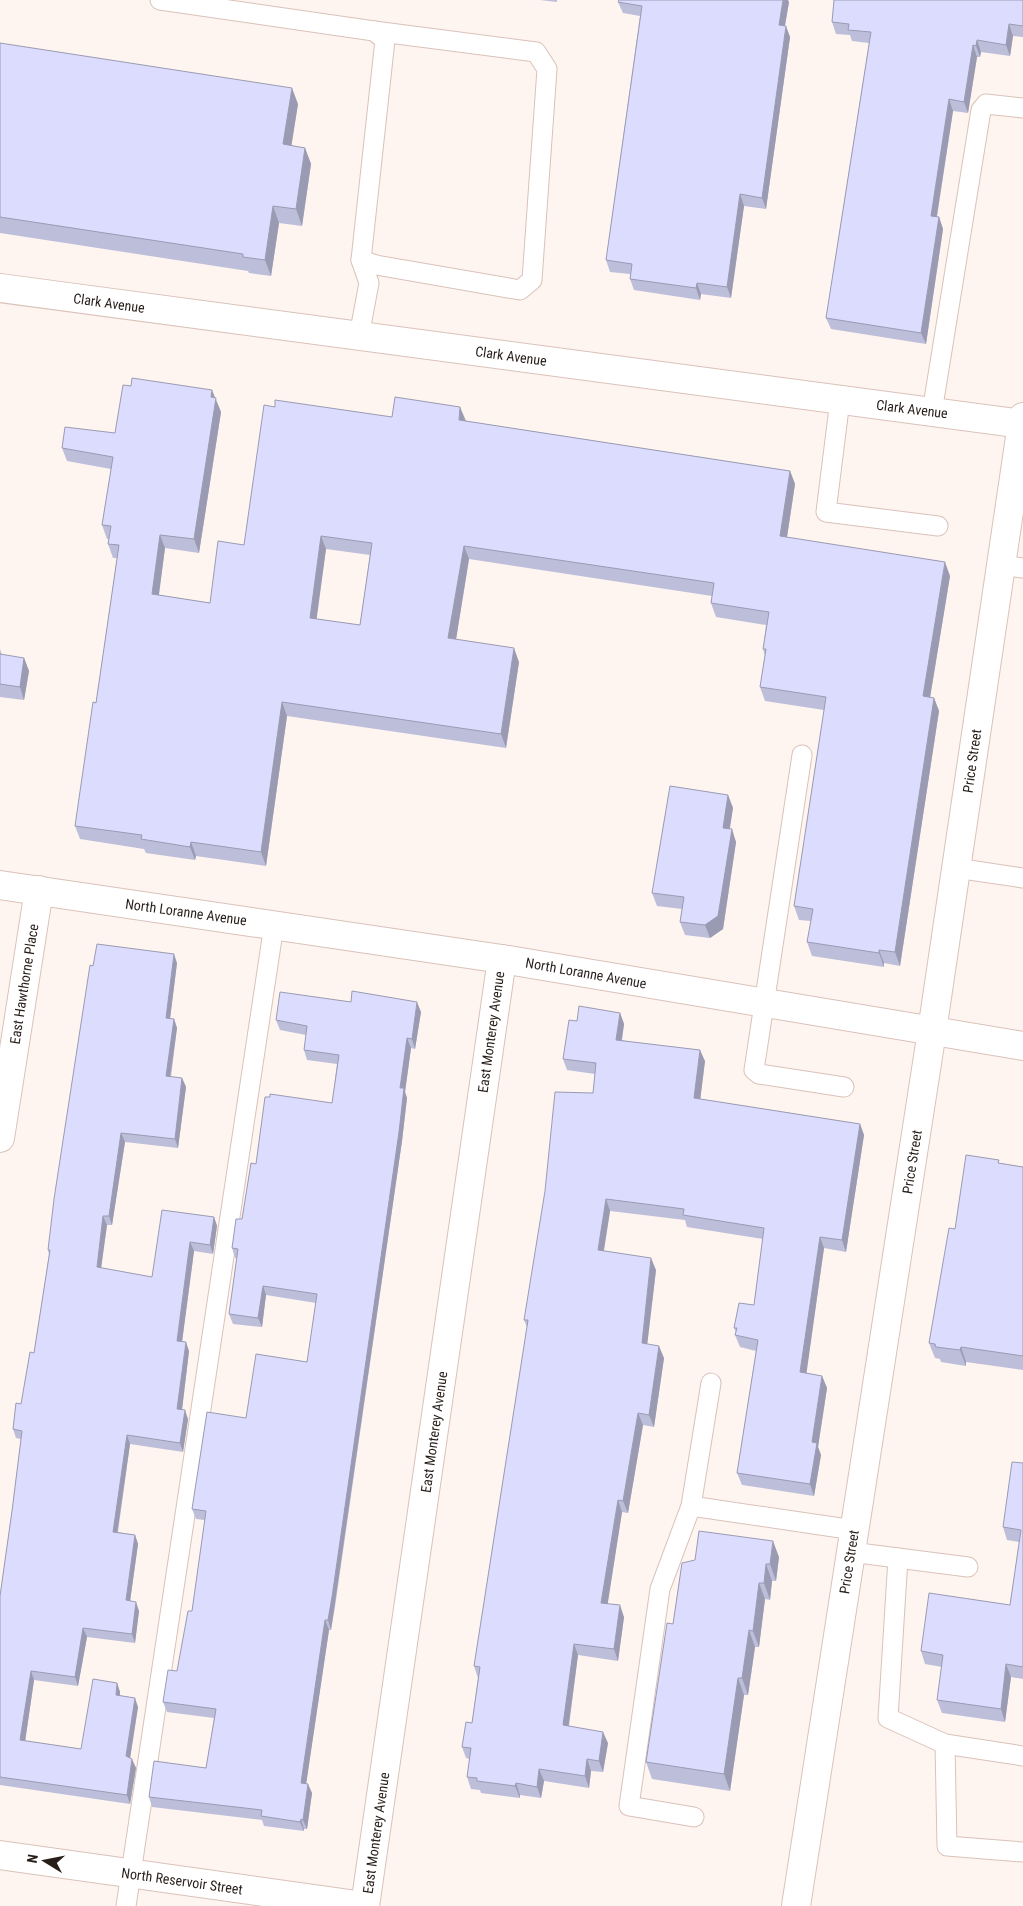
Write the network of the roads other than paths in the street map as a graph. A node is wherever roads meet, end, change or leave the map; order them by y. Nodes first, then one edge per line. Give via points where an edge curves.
1 (160, 0) edge
2 (374, 31) junction
3 (1023, 108) edge
4 (361, 260) junction
5 (0, 288) edge
6 (359, 336) junction
7 (840, 400) junction
8 (932, 412) junction
9 (1022, 420) edge
10 (938, 526) dead end
11 (1012, 567) edge
12 (802, 755) dead end
13 (956, 868) junction
14 (1023, 878) edge
15 (0, 885) edge
16 (39, 890) junction
17 (274, 925) junction
18 (502, 959) junction
19 (763, 1002) junction
20 (932, 1031) junction
21 (1023, 1046) edge
22 (844, 1087) dead end
23 (0, 1138) edge
24 (711, 1383) dead end
25 (691, 1506) junction
26 (852, 1541) junction
27 (898, 1558) junction
28 (968, 1567) dead end
29 (945, 1744) junction
30 (1023, 1756) edge
31 (694, 1817) dead end
32 (1023, 1852) edge
33 (0, 1855) edge
34 (131, 1873) junction
35 (126, 1906) edge
36 (364, 1906) edge
37 (796, 1906) edge

1 - 2 lane
2 - 4 lane via 385,40
2 - 4 lane via 536,52 547,69 532,280 520,290
3 - 8 lane via 986,104 981,110
4 - 6 lane via 369,283
5 - 6 street, Clark Avenue
6 - 7 street, Clark Avenue
7 - 8 street, Clark Avenue
7 - 10 lane via 826,512
8 - 9 street, Clark Avenue
9 - 11 street, Price Street
11 - 13 street, Price Street
12 - 19 lane
13 - 14 lane
13 - 20 street, Price Street
15 - 16 street, North Loranne Avenue
16 - 17 street, North Loranne Avenue
16 - 23 street, East Hawthorne Place
17 - 18 street, North Loranne Avenue
17 - 34 lane
18 - 19 street, North Loranne Avenue
18 - 36 street, East Monterey Avenue
19 - 20 street, North Loranne Avenue
19 - 22 lane via 754,1070 759,1074
20 - 21 street, North Loranne Avenue
20 - 26 street, Price Street
24 - 25 lane
25 - 26 lane
25 - 31 lane via 660,1589 629,1806
26 - 27 lane
26 - 37 street, Price Street
27 - 28 lane
27 - 29 lane via 888,1718
29 - 30 lane
29 - 32 lane via 947,1846
33 - 34 street, North Reservoir Street
34 - 35 lane
34 - 36 street, North Reservoir Street

